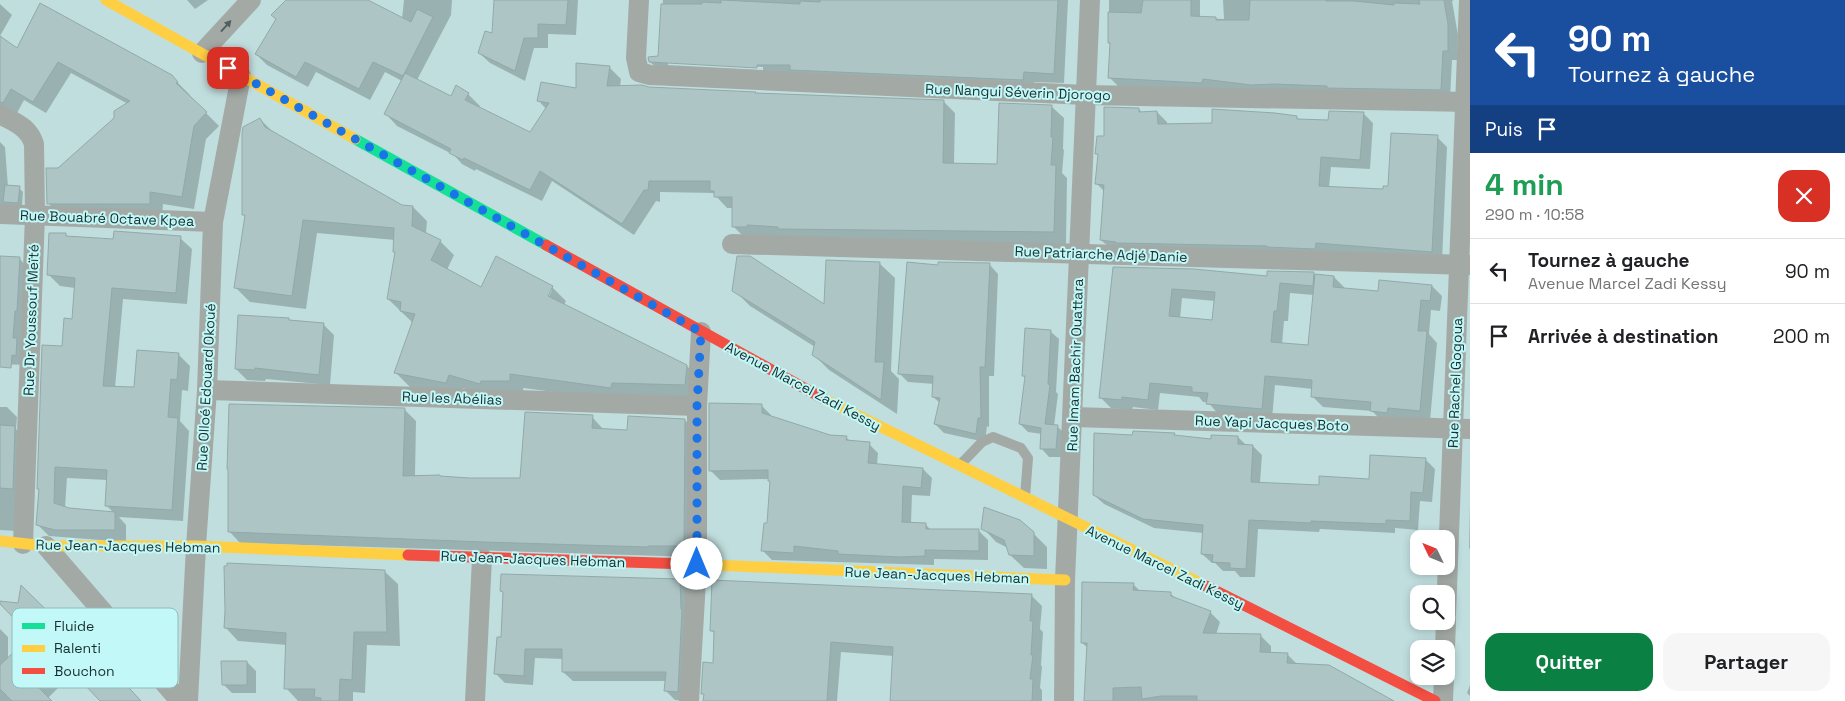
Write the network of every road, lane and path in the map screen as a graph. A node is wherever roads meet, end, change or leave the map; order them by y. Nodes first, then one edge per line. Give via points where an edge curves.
1 (106, 0) edge
2 (252, 0) edge
3 (640, 0) edge
4 (1090, 0) edge
5 (1469, 0) edge
6 (202, 53) junction
7 (241, 76) junction
8 (1086, 95) junction
9 (1468, 102) edge
10 (0, 114) edge
11 (0, 214) edge
12 (35, 215) junction
13 (213, 222) junction
14 (732, 244) dead end
15 (1080, 254) junction
16 (1464, 265) edge
17 (701, 332) junction
18 (207, 390) junction
19 (697, 406) junction
20 (1073, 417) junction
21 (1462, 428) edge
22 (959, 466) junction
23 (1025, 499) junction
24 (1069, 520) junction
25 (0, 542) edge
26 (23, 544) junction
27 (46, 546) junction
28 (196, 546) junction
29 (482, 558) junction
30 (697, 564) junction
31 (1065, 580) junction
32 (1449, 585) edge
33 (100, 608) edge
34 (1444, 685) edge
35 (169, 688) edge
36 (180, 701) edge
37 (188, 701) edge
38 (475, 701) edge
39 (689, 701) edge
40 (1064, 701) edge
41 (1436, 701) edge
42 (1443, 701) edge

1 - 6 street, Avenue Marcel Zadi Kessy
6 -> 2 street
3 - 8 street, Rue Nangui Séverin Djorogo via 636,58 639,72 650,75
4 - 8 street, Rue Imam Bachir Ouattara
5 - 9 street, Rue Rachel Gogoua
6 - 7 street, Avenue Marcel Zadi Kessy
7 - 13 street, Rue Olloé Edouard Okoué
7 - 17 street, Avenue Marcel Zadi Kessy
8 - 9 street, Rue Nangui Séverin Djorogo
8 - 15 street, Rue Imam Bachir Ouattara
9 - 16 street, Rue Rachel Gogoua
10 - 12 street, Rue Dr Youssouf Meïté via 30,133 34,144
11 - 12 street, Rue Bouabré Octave Kpea
12 - 13 street, Rue Bouabré Octave Kpea
12 - 26 street, Rue Dr Youssouf Meïté
13 - 18 street, Rue Olloé Edouard Okoué
14 - 15 street, Rue Patriarche Adjé Danie
15 - 16 street, Rue Patriarche Adjé Danie
15 - 20 street, Rue Imam Bachir Ouattara
16 - 21 street, Rue Rachel Gogoua
17 - 19 street
17 - 22 street, Avenue Marcel Zadi Kessy via 809,391
18 - 19 street, Rue les Abélias
18 - 28 street, Rue Olloé Edouard Okoué
19 - 30 street
20 - 21 street, Rue Yapi Jacques Boto
20 - 24 street, Rue Imam Bachir Ouattara
21 - 32 street, Rue Rachel Gogoua
22 - 23 street, Avenue Marcel Zadi Kessy
22 - 23 lane via 982,442 993,437 1021,448 1028,458
23 - 24 street, Avenue Marcel Zadi Kessy
24 - 31 street, Rue Imam Bachir Ouattara
24 - 41 street, Avenue Marcel Zadi Kessy
25 - 26 street, Rue Jean-Jacques Hebman
26 - 27 street, Rue Jean-Jacques Hebman
27 - 28 street, Rue Jean-Jacques Hebman
27 - 33 street
28 - 29 street, Rue Jean-Jacques Hebman
28 - 37 street, Rue Olloé Edouard Okoué
29 - 30 street, Rue Jean-Jacques Hebman
29 - 38 street
30 - 31 street, Rue Jean-Jacques Hebman
30 - 39 street
31 - 40 street, Rue Imam Bachir Ouattara
34 - 42 street
35 - 36 street

